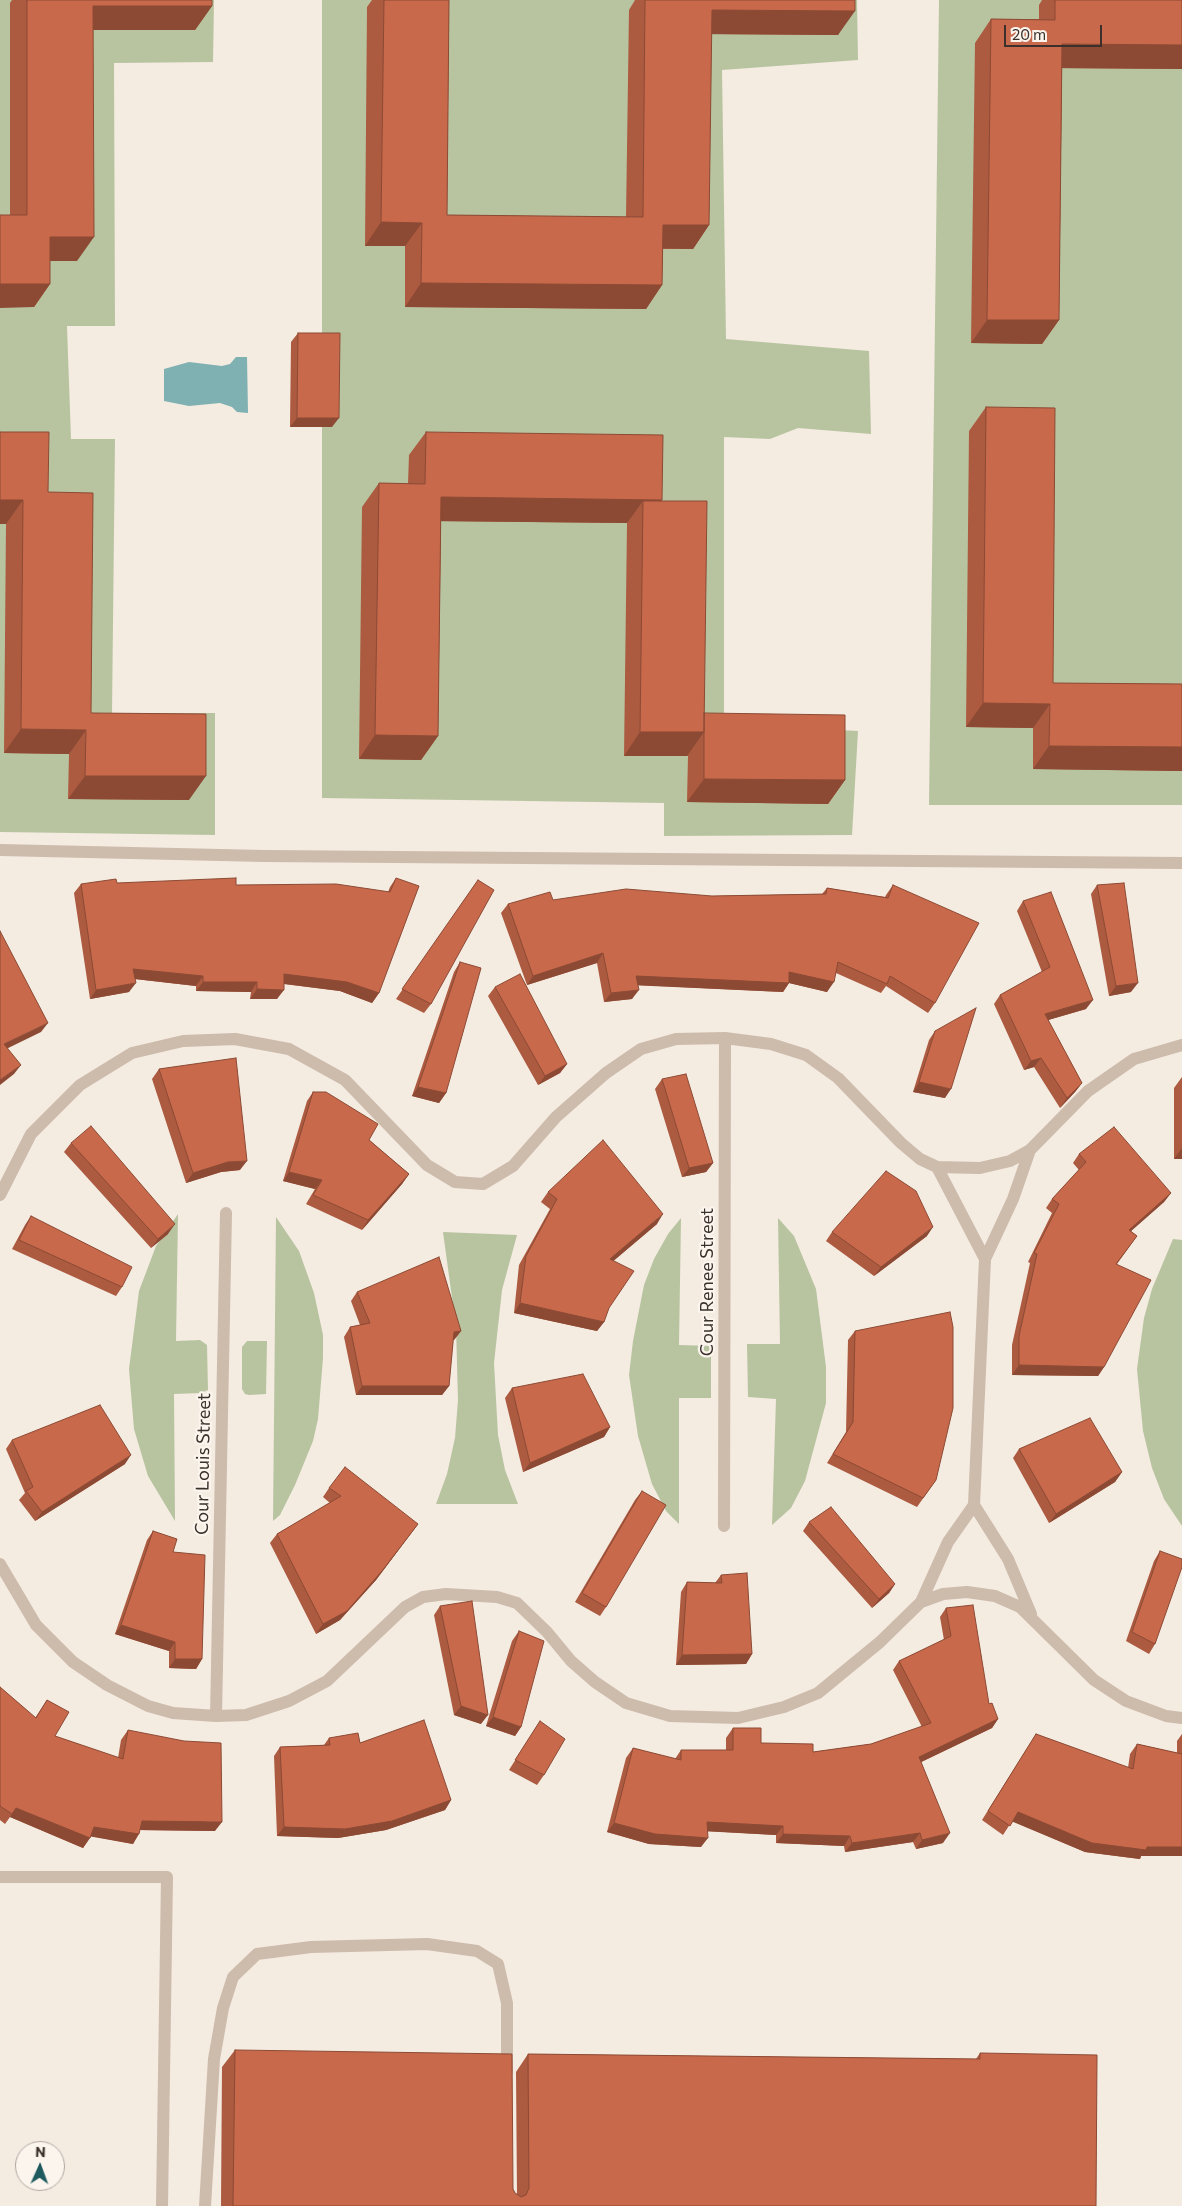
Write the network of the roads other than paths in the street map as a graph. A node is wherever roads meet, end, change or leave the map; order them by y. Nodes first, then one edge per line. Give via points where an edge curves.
1 (0, 850) edge
2 (1182, 863) edge
3 (725, 1038) junction
4 (1182, 1045) edge
5 (1030, 1150) junction
6 (937, 1167) junction
7 (0, 1195) edge
8 (226, 1213) dead end
9 (985, 1259) junction
10 (974, 1506) junction
11 (724, 1526) dead end
12 (0, 1564) edge
13 (921, 1602) junction
14 (1035, 1624) junction
15 (216, 1716) junction
16 (1182, 1718) edge
17 (0, 1877) edge
18 (508, 2082) edge
19 (162, 2206) edge
20 (205, 2206) edge

1 - 2 street via 273,856
3 - 6 street via 770,1044 806,1055 838,1078 901,1143 920,1159
3 - 7 street via 676,1039 641,1049 606,1073 556,1117 513,1166 483,1184 455,1182 427,1165 346,1080 289,1049 235,1038 183,1041 132,1053 80,1085 31,1134
3 - 11 street, Cour Renee Street
4 - 5 street via 1134,1059 1088,1091
5 - 6 street via 1010,1161 980,1168
5 - 9 street via 1013,1199
6 - 9 street
8 - 15 street, Cour Louis Street
9 - 10 street
10 - 13 street via 948,1542
10 - 14 street via 1008,1559
12 - 15 street via 36,1625 73,1662 107,1685 148,1706
13 - 14 street via 943,1594 967,1592 995,1596 1020,1607
13 - 15 street via 880,1642 818,1693 784,1707 738,1718 670,1716 626,1703 570,1661 547,1632 517,1603 497,1596 446,1594 423,1597 405,1608 327,1682 289,1701 246,1714
14 - 16 street via 1094,1680 1126,1701 1166,1716
17 - 19 street via 167,1877
18 - 20 street via 507,2003 498,1964 477,1951 426,1944 311,1947 257,1954 233,1977 223,2008 214,2059

